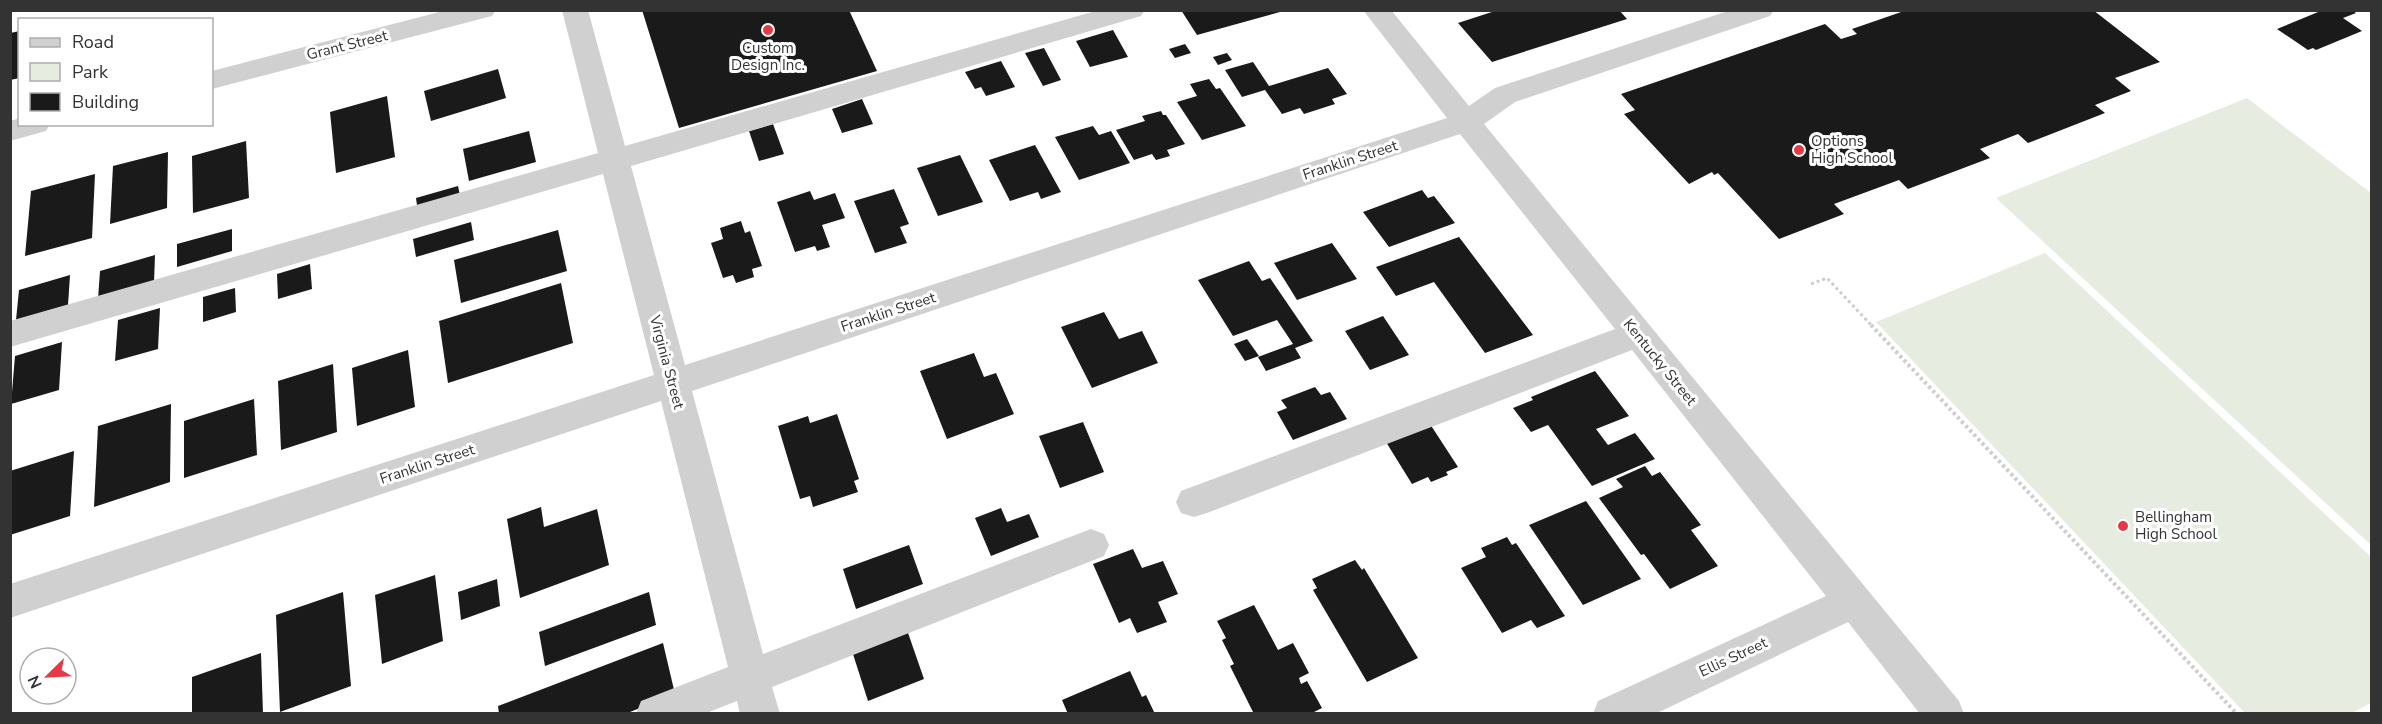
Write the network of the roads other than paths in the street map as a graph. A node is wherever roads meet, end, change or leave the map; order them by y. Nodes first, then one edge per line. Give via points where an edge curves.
1 (483, 10) edge
2 (575, 10) edge
3 (1132, 10) edge
4 (1376, 10) edge
5 (1761, 10) edge
6 (213, 80) edge
7 (1466, 122) junction
8 (29, 126) edge
9 (10, 131) edge
10 (614, 160) junction
11 (10, 334) edge
12 (1638, 334) junction
13 (673, 383) junction
14 (1194, 502) dead end
15 (1090, 545) dead end
16 (1854, 601) junction
17 (10, 602) edge
18 (751, 677) junction
19 (655, 714) edge
20 (760, 714) edge
21 (1612, 714) edge
22 (1945, 714) edge

1 - 6 street, Grant Street
2 - 10 street, Virginia Street
3 - 10 street
4 - 7 street, Kentucky Street
5 - 7 street, Franklin Street via 1504,95
7 - 12 street, Kentucky Street
7 - 13 street, Franklin Street
8 - 9 street
10 - 11 street
10 - 13 street, Virginia Street
12 - 14 street
12 - 16 street, Kentucky Street
13 - 17 street, Franklin Street
13 - 18 street, Virginia Street
15 - 18 street
16 - 21 street, Ellis Street
16 - 22 street, Kentucky Street
18 - 19 street
18 - 20 street, Virginia Street

